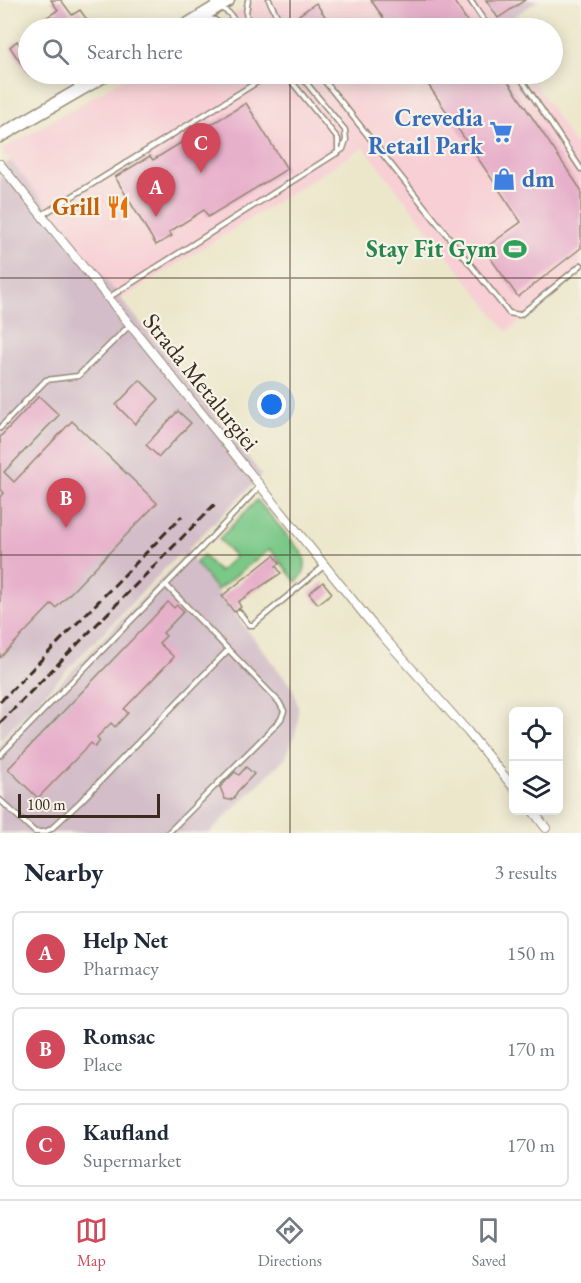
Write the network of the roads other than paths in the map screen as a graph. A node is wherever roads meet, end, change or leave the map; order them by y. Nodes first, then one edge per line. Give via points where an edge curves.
1 (228, 0) edge
2 (248, 0) edge
3 (269, 0) edge
4 (470, 0) edge
5 (217, 7) junction
6 (200, 18) edge
7 (233, 18) edge
8 (247, 18) edge
9 (278, 18) edge
10 (482, 18) edge
11 (90, 84) edge
12 (254, 84) edge
13 (292, 84) edge
14 (306, 84) edge
15 (327, 84) edge
16 (525, 84) edge
17 (0, 136) edge
18 (338, 153) junction
19 (0, 164) edge
20 (581, 169) edge
21 (41, 215) junction
22 (581, 265) edge
23 (108, 298) junction
24 (130, 325) junction
25 (0, 428) edge
26 (260, 486) junction
27 (324, 565) junction
28 (166, 585) junction
29 (239, 612) dead end
30 (228, 650) junction
31 (0, 754) edge
32 (509, 783) edge
33 (0, 800) edge
34 (536, 815) edge
35 (546, 828) dead end
36 (168, 833) edge

1 - 5 main road
2 - 8 lane
3 - 9 lane
4 - 10 lane
5 - 6 main road
5 - 7 lane
11 - 17 main road
12 - 21 lane
13 - 18 lane via 338,140
14 - 18 lane via 345,130 345,144
15 - 22 lane via 509,313 520,315
16 - 20 lane
18 - 23 lane
19 - 21 street, Strada Metalurgiei
21 - 23 street, Strada Metalurgiei
23 - 24 street, Strada Metalurgiei
24 - 25 lane via 78,376 46,380
24 - 26 street, Strada Metalurgiei
26 - 27 street, Strada Metalurgiei
26 - 28 lane
27 - 29 lane via 253,625
27 - 32 street, Strada Metalurgiei
28 - 30 lane
28 - 31 lane
30 - 33 lane via 51,829 35,832
30 - 36 lane via 279,702 283,716
34 - 35 street

